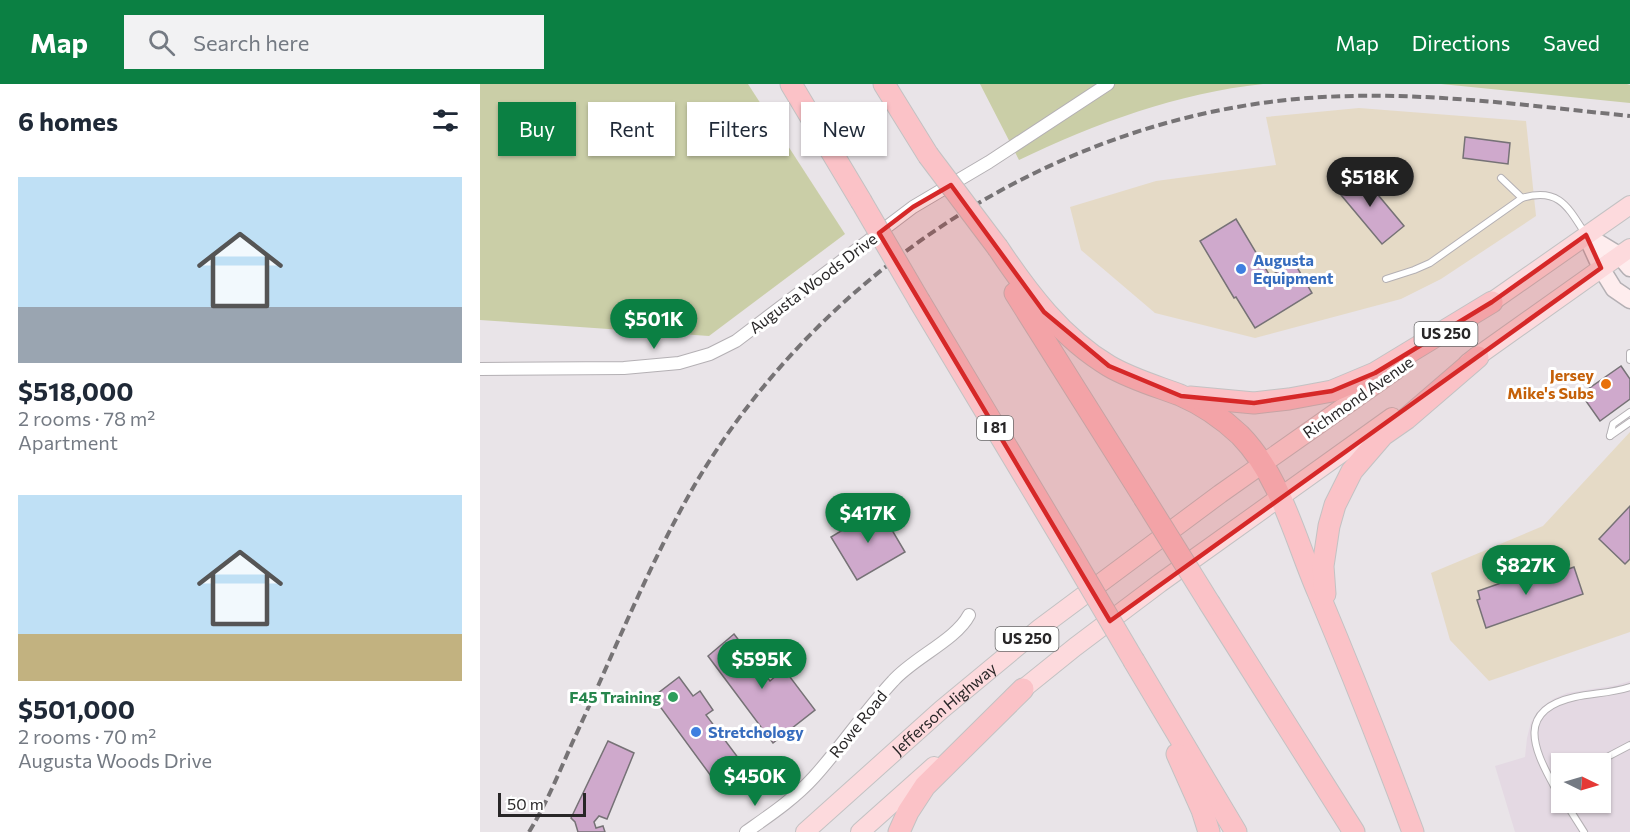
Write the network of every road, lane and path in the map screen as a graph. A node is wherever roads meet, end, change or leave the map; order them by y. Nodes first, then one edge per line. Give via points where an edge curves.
1 (791, 84) edge
2 (884, 84) edge
3 (1108, 84) edge
4 (1502, 178) dead end
5 (1522, 198) junction
6 (1630, 205) edge
7 (1586, 235) junction
8 (994, 251) junction
9 (1626, 257) edge
10 (1601, 268) junction
11 (1386, 279) dead end
12 (1630, 300) edge
13 (1492, 302) junction
14 (1630, 353) edge
15 (1478, 357) junction
16 (1630, 360) edge
17 (480, 369) edge
18 (1181, 396) junction
19 (1630, 412) edge
20 (1630, 422) edge
21 (1264, 464) junction
22 (1280, 496) junction
23 (969, 615) dead end
24 (1332, 624) junction
25 (1630, 687) edge
26 (1023, 689) junction
27 (1153, 692) junction
28 (1630, 745) edge
29 (1611, 755) edge
30 (1551, 780) edge
31 (1572, 813) edge
32 (746, 832) edge
33 (805, 832) edge
34 (860, 832) edge
35 (899, 832) edge
36 (1209, 832) edge
37 (1236, 832) edge
38 (1354, 832) edge
39 (1413, 832) edge
40 (1584, 832) edge

1 - 27 highway, I 81, bridge
2 - 8 highway, bridge
3 - 17 street, Augusta Woods Drive via 913,207 736,341 710,354 679,363 624,368
4 - 5 lane
5 - 7 lane via 1539,194 1557,199
5 - 11 lane via 1437,259
6 - 7 main road, Richmond Avenue / US 250
7 - 9 street
7 - 10 street
7 - 13 main road, Richmond Avenue / US 250
8 - 18 highway via 1044,312 1086,350 1126,375
8 - 38 highway, bridge
9 - 10 main road, US 250
10 - 12 street via 1614,290
10 - 15 main road, US 250
13 - 18 highway via 1375,373 1332,391 1254,403
13 - 21 main road, Richmond Avenue / US 250
14 - 16 lane
15 - 22 main road, US 250
15 - 24 highway via 1383,435 1342,489 1329,526 1323,566 1323,586
18 - 21 highway via 1228,424
19 - 20 lane via 1613,424 1610,436
21 - 22 highway
21 - 33 main road, Jefferson Highway / US 250 via 1040,628 940,710
22 - 24 highway
22 - 26 main road, US 250
23 - 32 street, Rowe Road via 955,632 893,680 813,777 782,807
24 - 39 highway
25 - 30 lane via 1561,702 1542,714 1534,740
26 - 34 main road, US 250
26 - 35 highway via 925,786
27 - 36 highway
27 - 37 highway, I 81
28 - 29 lane
31 - 40 lane

